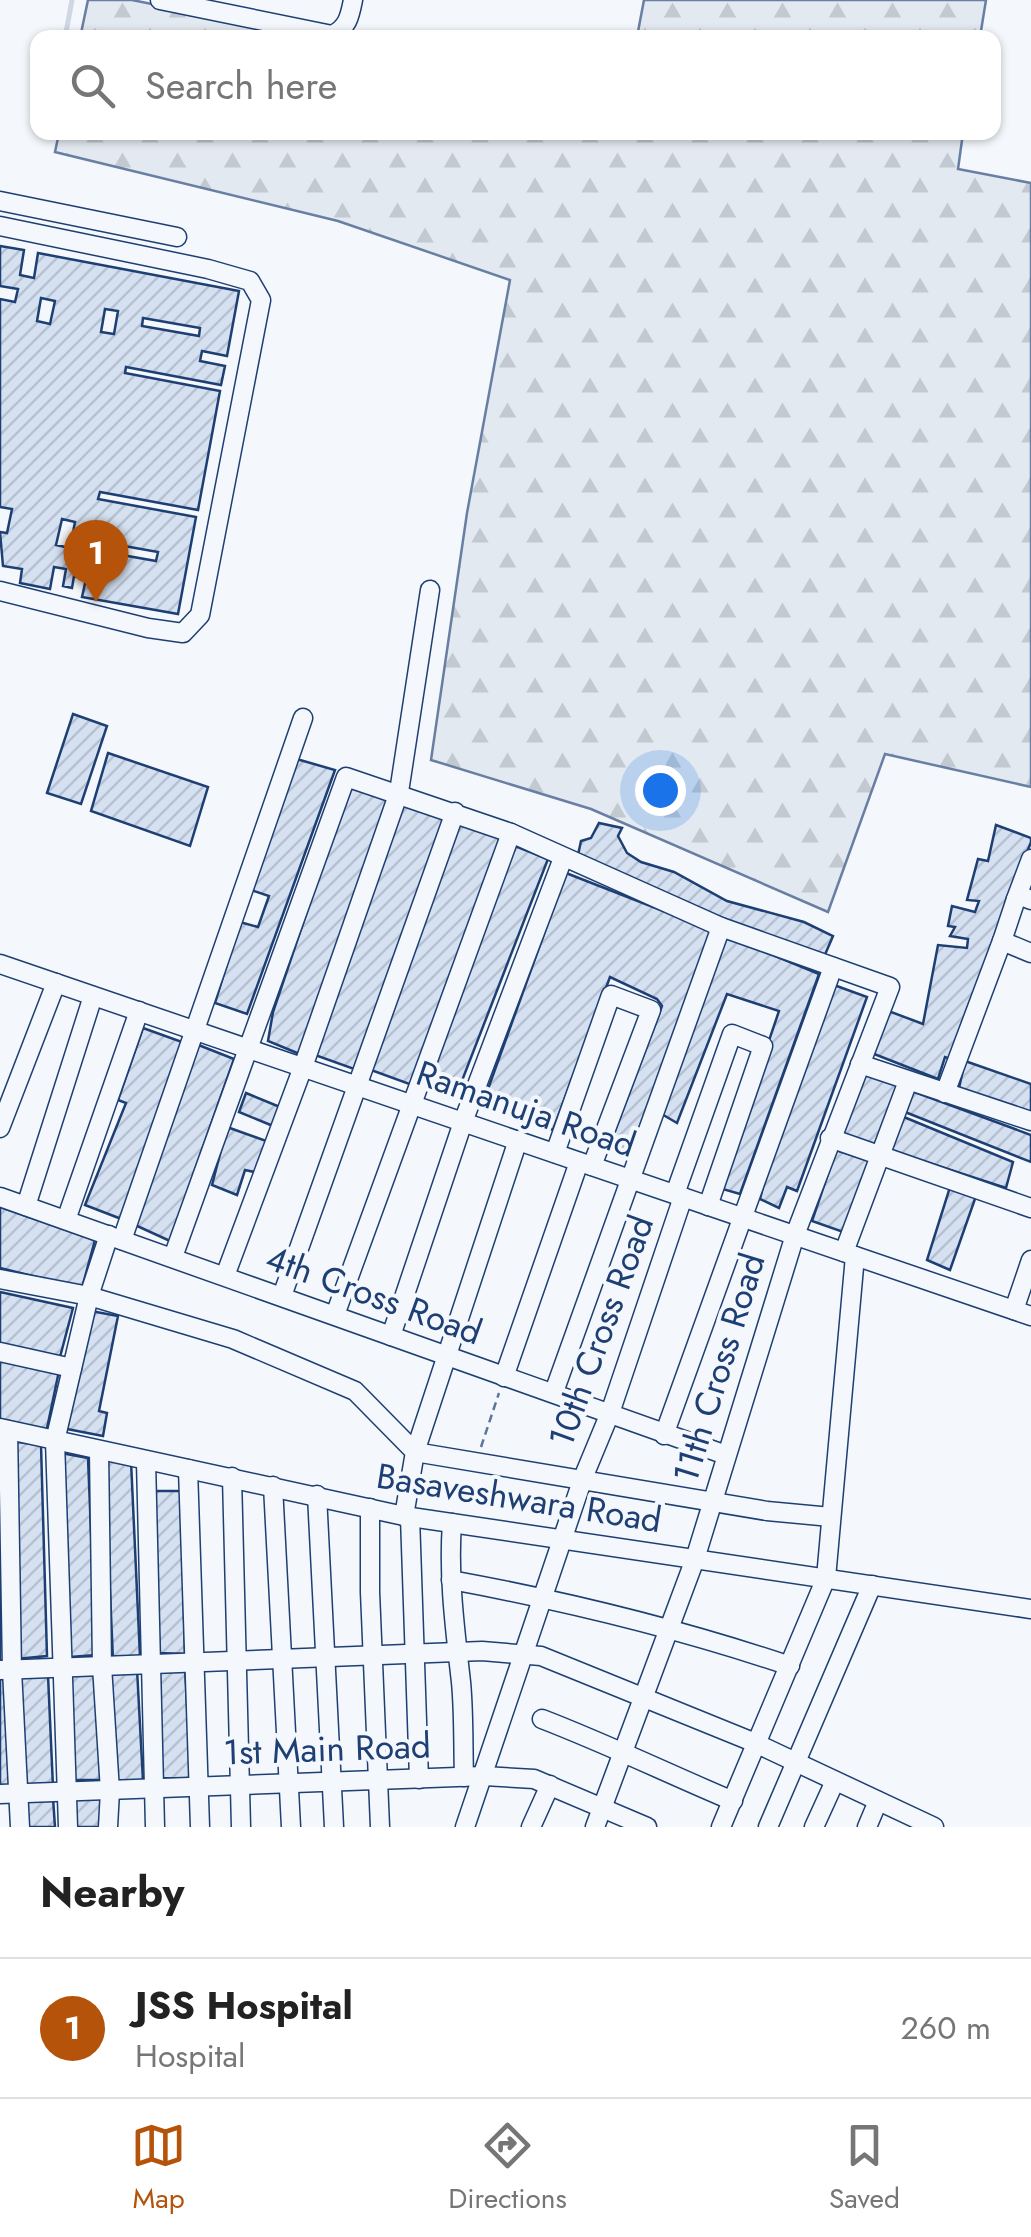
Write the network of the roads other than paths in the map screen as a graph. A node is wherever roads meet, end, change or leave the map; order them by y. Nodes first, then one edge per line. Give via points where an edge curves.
1 (160, 0) edge
2 (353, 0) edge
3 (297, 30) edge
4 (342, 30) edge
5 (0, 201) edge
6 (0, 226) edge
7 (177, 236) dead end
8 (430, 590) dead end
9 (0, 592) edge
10 (303, 718) dead end
11 (399, 792) junction
12 (455, 812) junction
13 (511, 833) junction
14 (564, 858) junction
15 (1031, 859) edge
16 (1024, 899) edge
17 (721, 927) junction
18 (1002, 941) junction
19 (1031, 953) edge
20 (0, 964) edge
21 (833, 967) junction
22 (56, 983) junction
23 (93, 996) junction
24 (139, 1011) junction
25 (193, 1030) junction
26 (248, 1048) junction
27 (860, 1064) junction
28 (303, 1067) junction
29 (908, 1080) junction
30 (355, 1085) junction
31 (945, 1092) junction
32 (5, 1102) edge
33 (412, 1104) junction
34 (464, 1122) junction
35 (1031, 1122) edge
36 (0, 1128) edge
37 (830, 1138) junction
38 (518, 1140) junction
39 (554, 1153) junction
40 (881, 1156) junction
41 (586, 1164) junction
42 (630, 1179) junction
43 (679, 1196) junction
44 (0, 1197) edge
45 (26, 1206) junction
46 (708, 1206) junction
47 (1031, 1208) edge
48 (744, 1218) junction
49 (66, 1220) junction
50 (795, 1236) junction
51 (116, 1237) junction
52 (850, 1254) junction
53 (172, 1257) junction
54 (1031, 1260) edge
55 (225, 1276) junction
56 (0, 1279) edge
57 (90, 1296) junction
58 (282, 1296) junction
59 (1022, 1314) edge
60 (335, 1315) junction
61 (391, 1336) junction
62 (0, 1352) edge
63 (445, 1355) junction
64 (72, 1368) junction
65 (504, 1377) junction
66 (554, 1392) junction
67 (610, 1413) junction
68 (4, 1429) edge
69 (664, 1435) junction
70 (56, 1441) junction
71 (99, 1450) junction
72 (415, 1452) junction
73 (726, 1455) junction
74 (146, 1461) junction
75 (188, 1469) junction
76 (232, 1477) junction
77 (583, 1478) junction
78 (273, 1486) junction
79 (316, 1495) junction
80 (712, 1500) junction
81 (370, 1508) junction
82 (407, 1516) junction
83 (831, 1517) junction
84 (452, 1523) junction
85 (562, 1540) junction
86 (695, 1559) junction
87 (826, 1578) junction
88 (451, 1580) junction
89 (872, 1585) junction
90 (544, 1597) junction
91 (1031, 1609) edge
92 (668, 1632) junction
93 (456, 1652) junction
94 (414, 1654) junction
95 (524, 1654) junction
96 (372, 1655) junction
97 (325, 1657) junction
98 (282, 1658) junction
99 (237, 1660) junction
100 (194, 1662) junction
101 (152, 1664) junction
102 (102, 1666) junction
103 (790, 1666) junction
104 (64, 1667) junction
105 (6, 1670) edge
106 (644, 1698) junction
107 (542, 1719) dead end
108 (758, 1744) junction
109 (625, 1751) junction
110 (796, 1762) junction
111 (484, 1776) junction
112 (464, 1777) junction
113 (419, 1779) junction
114 (835, 1780) junction
115 (379, 1781) junction
116 (331, 1783) junction
117 (240, 1784) junction
118 (290, 1785) junction
119 (550, 1785) junction
120 (198, 1786) junction
121 (154, 1788) junction
122 (110, 1790) junction
123 (68, 1792) junction
124 (9, 1794) edge
125 (733, 1801) junction
126 (878, 1801) junction
127 (604, 1808) junction
128 (912, 1822) edge
129 (20, 1827) edge
130 (68, 1827) edge
131 (108, 1827) edge
132 (155, 1827) edge
133 (200, 1827) edge
134 (241, 1827) edge
135 (291, 1827) edge
136 (334, 1827) edge
137 (380, 1827) edge
138 (465, 1827) edge
139 (531, 1827) edge
140 (595, 1827) edge
141 (647, 1827) edge
142 (721, 1827) edge
143 (768, 1827) edge
144 (814, 1827) edge
145 (866, 1827) edge
146 (934, 1827) edge

1 - 3 street
2 - 4 street
5 - 7 street
6 - 9 street via 208,268 250,281 262,300 200,615 183,633
8 - 11 street
10 - 25 street
11 - 12 street
11 - 26 street via 346,777
11 - 28 street
12 - 13 street
12 - 30 street
13 - 14 street
13 - 33 street
14 - 17 street
14 - 34 street
15 - 16 street
16 - 18 street
17 - 21 street
17 - 42 street
18 - 19 street
18 - 31 street
20 - 22 street, Ramanuja Road
21 - 27 street, 11th Cross Road via 890,987
21 - 48 street
22 - 23 street, Ramanuja Road
22 - 32 street
23 - 24 street, Ramanuja Road
23 - 45 street
24 - 25 street, Ramanuja Road
24 - 49 street
25 - 26 street, Ramanuja Road
25 - 51 street
26 - 28 street, Ramanuja Road
26 - 53 street
27 - 29 street
27 - 37 street, 11th Cross Road
28 - 30 street, Ramanuja Road
28 - 55 street
29 - 31 street
29 - 40 street
30 - 33 street, Ramanuja Road
30 - 58 street
31 - 35 street
32 - 36 street
33 - 34 street, Ramanuja Road
33 - 60 street
34 - 38 street, Ramanuja Road
34 - 61 street
37 - 40 street
37 - 50 street, 11th Cross Road
38 - 39 street, Ramanuja Road
38 - 63 street
39 - 41 street, Ramanuja Road
39 - 41 street via 611,995 651,1010
40 - 47 street
40 - 52 street
41 - 42 street, Ramanuja Road
41 - 65 street
42 - 43 street, Ramanuja Road
42 - 66 street
43 - 46 street, Ramanuja Road
43 - 46 street, 10th Cross Road via 732,1034 763,1046
43 - 67 street, 10th Cross Road
44 - 45 street, 4th Cross Road
45 - 49 street, 4th Cross Road
46 - 48 street, Ramanuja Road
48 - 50 street, Ramanuja Road
48 - 69 street
49 - 51 street, 4th Cross Road
50 - 52 street, Ramanuja Road
50 - 73 street, 11th Cross Road
51 - 53 street, 4th Cross Road
51 - 57 street
52 - 59 street, Ramanuja Road
52 - 83 street
53 - 55 street, 4th Cross Road
54 - 59 street
55 - 58 street, 4th Cross Road
56 - 57 street
57 - 64 street
57 - 72 street via 233,1339 354,1391
58 - 60 street, 4th Cross Road
60 - 61 street, 4th Cross Road
61 - 63 street, 4th Cross Road
62 - 64 street
63 - 65 street, 4th Cross Road
63 - 72 street
64 - 70 street
65 - 66 street, 4th Cross Road
66 - 67 street, 4th Cross Road
67 - 69 street, 4th Cross Road
67 - 77 street, 10th Cross Road
68 - 70 street, Basaveshwara Road
68 - 105 street
69 - 73 street, 4th Cross Road
70 - 71 street, Basaveshwara Road
70 - 104 street
71 - 74 street, Basaveshwara Road
71 - 102 street
72 - 77 street
72 - 82 street
73 - 80 street, 11th Cross Road
74 - 75 street, Basaveshwara Road
74 - 101 street
75 - 76 street, Basaveshwara Road
75 - 100 street
76 - 78 street, Basaveshwara Road
76 - 99 street
77 - 80 street
77 - 85 street, 10th Cross Road
78 - 79 street, Basaveshwara Road
78 - 98 street
79 - 81 street, Basaveshwara Road
79 - 97 street
80 - 83 street
80 - 86 street, 11th Cross Road
81 - 82 street, Basaveshwara Road
81 - 96 street
82 - 84 street, Basaveshwara Road
82 - 94 street
83 - 87 street
84 - 85 street, Basaveshwara Road
84 - 88 street
85 - 86 street, Basaveshwara Road
85 - 90 street, 10th Cross Road
86 - 87 street, Basaveshwara Road
86 - 92 street, 11th Cross Road
87 - 89 street, Basaveshwara Road
87 - 103 street
88 - 90 street
88 - 93 street
89 - 91 street, Basaveshwara Road
89 - 110 street
90 - 92 street
90 - 95 street, 10th Cross Road
92 - 103 street
92 - 106 street, 11th Cross Road
93 - 94 street
93 - 95 street
93 - 112 street
94 - 96 street
94 - 113 street
95 - 106 street
95 - 111 street, 10th Cross Road
96 - 97 street
96 - 115 street
97 - 98 street
97 - 116 street
98 - 99 street
98 - 118 street
99 - 100 street
99 - 117 street
100 - 101 street
100 - 120 street
101 - 102 street
101 - 121 street
102 - 104 street
102 - 122 street
103 - 108 street
104 - 105 street
104 - 123 street
105 - 124 street
106 - 108 street
106 - 109 street, 11th Cross Road
107 - 109 street
108 - 110 street
108 - 125 street
109 - 125 street
109 - 127 street, 11th Cross Road
110 - 114 street
110 - 143 street
111 - 112 street, 1st Main Road
111 - 119 street, 1st Main Road
111 - 138 street, 10th Cross Road
112 - 113 street, 1st Main Road
113 - 115 street, 1st Main Road
114 - 126 street
114 - 144 street
115 - 116 street, 1st Main Road
115 - 137 street
116 - 118 street, 1st Main Road
116 - 136 street
117 - 118 street, 1st Main Road
117 - 120 street, 1st Main Road
117 - 134 street
118 - 135 street
119 - 127 street, 1st Main Road
119 - 139 street
120 - 121 street, 1st Main Road
120 - 133 street
121 - 122 street, 1st Main Road
121 - 132 street
122 - 123 street, 1st Main Road
122 - 131 street
123 - 124 street, 1st Main Road
123 - 130 street
124 - 129 street
125 - 142 street
126 - 128 street
126 - 145 street
127 - 140 street, 11th Cross Road
127 - 141 street, 1st Main Road
128 - 146 street

